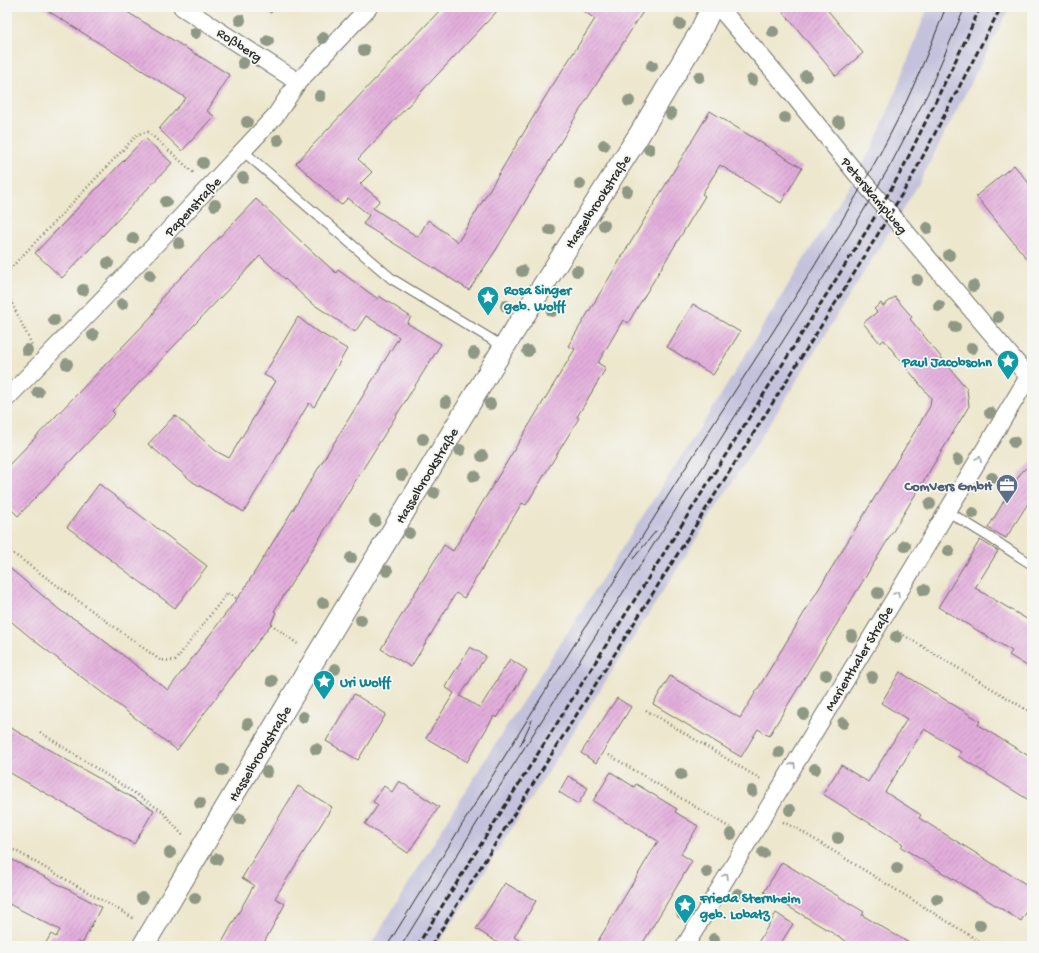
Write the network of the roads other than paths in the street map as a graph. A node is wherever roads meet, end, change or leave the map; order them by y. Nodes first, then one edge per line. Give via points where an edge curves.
1 (182, 7) edge
2 (369, 7) edge
3 (712, 7) edge
4 (719, 7) edge
5 (298, 82) junction
6 (243, 151) junction
7 (504, 348) junction
8 (1031, 377) edge
9 (7, 398) edge
10 (947, 511) junction
11 (1031, 564) edge
12 (148, 938) edge
13 (685, 946) edge

1 - 5 street, Roßberg
2 - 5 street, Papenstraße
3 - 7 street, Hasselbrookstraße via 639,135
4 - 8 street, Peterskampweg via 855,172
5 - 6 street, Papenstraße via 276,115
6 - 7 lane via 392,279
6 - 9 street, Papenstraße
7 - 12 street, Hasselbrookstraße
10 -> 8 street, Marienthaler Straße
10 - 11 lane
13 -> 10 street, Marienthaler Straße

